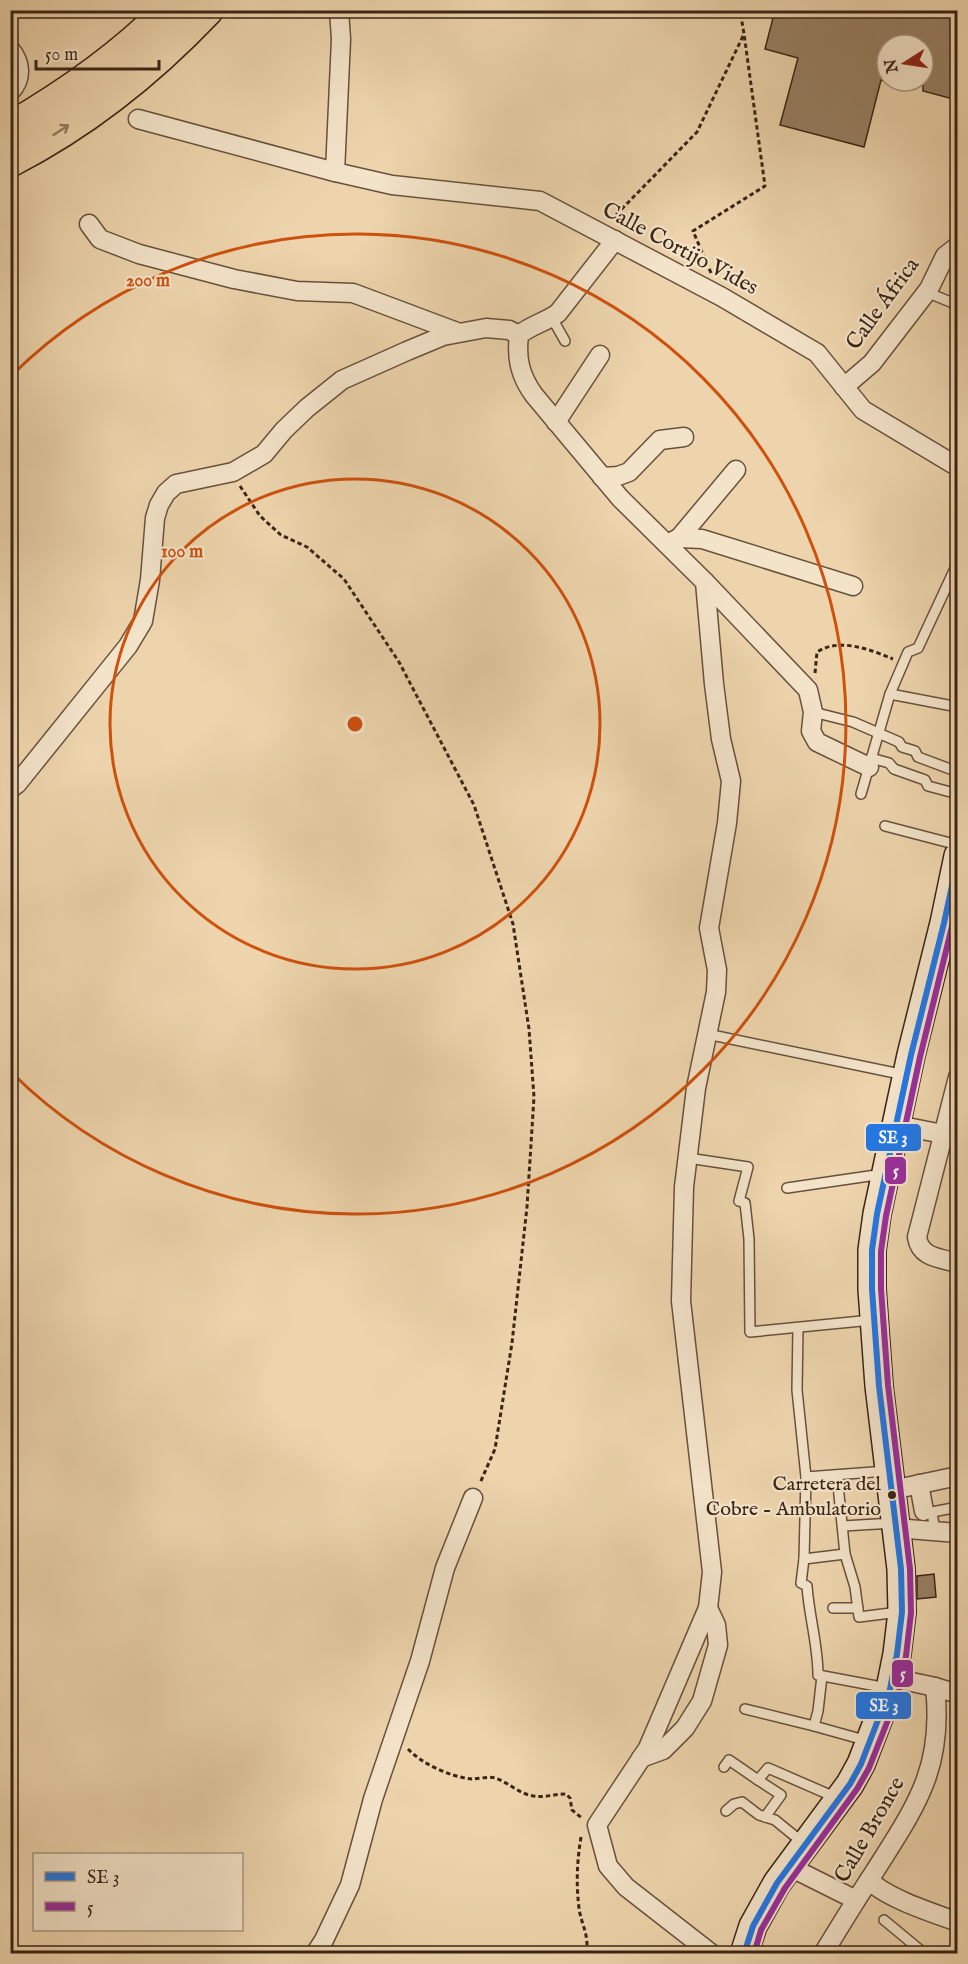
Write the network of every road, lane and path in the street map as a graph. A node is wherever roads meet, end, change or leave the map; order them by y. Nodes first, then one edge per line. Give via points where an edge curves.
1 (169, 10) edge
2 (206, 10) edge
3 (339, 10) edge
4 (740, 10) edge
5 (744, 34) junction
6 (10, 49) edge
7 (10, 92) edge
8 (138, 119) dead end
9 (10, 129) edge
10 (10, 160) edge
11 (335, 172) junction
12 (89, 224) dead end
13 (608, 236) junction
14 (957, 246) edge
15 (926, 292) junction
16 (722, 297) junction
17 (957, 305) edge
18 (552, 318) junction
19 (457, 332) junction
20 (519, 335) junction
21 (565, 341) dead end
22 (600, 355) dead end
23 (844, 387) junction
24 (556, 422) junction
25 (684, 436) dead end
26 (957, 467) edge
27 (736, 470) dead end
28 (233, 472) junction
29 (602, 477) junction
30 (673, 541) junction
31 (957, 562) edge
32 (954, 577) edge
33 (705, 582) junction
34 (853, 586) dead end
35 (741, 621) junction
36 (711, 645) junction
37 (904, 662) junction
38 (890, 694) junction
39 (957, 707) edge
40 (813, 712) junction
41 (879, 733) junction
42 (870, 763) junction
43 (957, 771) edge
44 (10, 789) edge
45 (957, 794) edge
46 (861, 795) dead end
47 (885, 826) dead end
48 (957, 845) edge
49 (957, 856) edge
50 (951, 924) edge
51 (707, 1034) junction
52 (907, 1075) junction
53 (957, 1077) edge
54 (897, 1125) junction
55 (950, 1136) edge
56 (688, 1158) junction
57 (887, 1173) junction
58 (787, 1188) dead end
59 (957, 1263) edge
60 (874, 1320) junction
61 (798, 1328) junction
62 (837, 1475) junction
63 (957, 1476) edge
64 (806, 1477) junction
65 (891, 1480) junction
66 (919, 1484) junction
67 (473, 1498) joint
68 (957, 1507) edge
69 (924, 1511) dead end
70 (843, 1526) junction
71 (895, 1526) junction
72 (935, 1532) junction
73 (957, 1533) edge
74 (845, 1554) junction
75 (804, 1559) junction
76 (708, 1608) junction
77 (833, 1608) dead end
78 (858, 1608) junction
79 (902, 1612) junction
80 (822, 1676) junction
81 (891, 1683) junction
82 (935, 1687) junction
83 (957, 1694) edge
84 (745, 1709) dead end
85 (814, 1726) junction
86 (395, 1734) junction
87 (871, 1742) junction
88 (641, 1758) junction
89 (724, 1767) dead end
90 (758, 1780) junction
91 (839, 1799) junction
92 (726, 1811) dead end
93 (765, 1817) junction
94 (591, 1822) junction
95 (804, 1844) junction
96 (788, 1866) junction
97 (869, 1880) junction
98 (856, 1900) junction
99 (884, 1920) dead end
100 (957, 1922) edge
101 (315, 1953) edge
102 (586, 1953) edge
103 (711, 1953) edge
104 (744, 1953) edge
105 (824, 1953) edge
106 (925, 1953) edge

1 - 9 highway via 81,85
10 -> 2 highway via 123,88
3 - 11 street
4 - 5 path
5 - 13 path via 697,132
5 - 16 path via 765,186 693,231
6 - 7 street via 19,68 17,84
8 - 11 street, Calle Cortijo Vides
11 - 13 street, Calle Cortijo Vides via 393,185 540,201
12 - 19 street via 100,239 139,255 297,291 353,294
13 - 16 street, Calle Cortijo Vides
13 - 18 street
14 - 15 street, Calle África via 945,256
15 - 17 lane
15 - 23 street, Calle África via 872,363
16 - 23 street, Calle Cortijo Vides via 817,353
18 - 20 street
18 - 21 lane
19 - 20 street via 486,328
19 - 28 street via 342,380 307,408 264,454
20 - 24 street via 517,350 524,382
22 - 24 street
23 - 26 street, Calle Cortijo Vides via 864,410
24 - 29 street
25 - 29 street via 660,440 629,472
27 - 30 street
28 - 44 street via 176,484 166,493 156,518 143,621 128,646
28 - 67 path via 260,516 281,535 307,547 344,579 399,662 474,805 513,924 529,1029 534,1097 527,1207 495,1449
29 - 30 street via 620,498
30 - 33 street
30 - 34 street via 702,539
31 - 32 lane
32 - 37 lane via 918,648 908,652
33 - 35 street
33 - 36 street
35 - 36 street via 724,624 712,636
35 - 40 street via 808,690
36 - 51 street via 720,728 731,781 728,823 709,928 717,970
37 - 38 lane
37 - 40 path via 860,646 825,646 818,652
38 - 39 lane
38 - 41 lane
40 - 41 lane
40 - 42 street via 811,731 817,742
41 - 42 lane
41 - 43 lane via 915,751 918,757
42 - 45 lane via 889,763 894,769 925,780 928,786
42 - 46 lane
47 - 48 lane
49 - 50 street
50 - 52 street
51 - 52 lane
51 - 56 street
52 - 54 street
53 - 55 street
54 - 55 street
54 - 57 street
55 - 59 street via 917,1237 925,1253
56 - 61 lane via 748,1167 739,1201 745,1203 749,1239 750,1332
56 - 76 street via 681,1301 712,1572
57 - 58 lane
57 - 60 street via 872,1250
60 - 61 lane
60 - 65 street
61 - 64 lane via 797,1390
62 - 64 lane
62 - 65 lane
62 - 70 lane
63 - 66 street
64 - 75 lane
65 - 66 street
65 - 71 street
66 - 69 street
67 - 86 street via 445,1568
68 - 72 lane via 932,1512
70 - 71 lane
70 - 74 lane
71 - 72 street
71 - 79 street
72 - 73 street
74 - 75 lane
74 - 78 lane
75 - 80 lane via 801,1583 807,1586 818,1675
76 - 88 street
76 - 88 street via 716,1625 718,1645 702,1701 685,1728 663,1750
77 - 78 lane
78 - 79 lane via 859,1617
79 - 81 street
80 - 81 lane
80 - 85 lane
81 - 82 street
81 - 87 street
82 - 83 street
82 - 97 street, Calle Bronce via 937,1729 924,1789
84 - 85 lane
85 - 87 lane
86 - 94 path via 428,1764 455,1775 493,1778 540,1797 566,1794 572,1810
86 - 101 street via 350,1885
87 - 91 street
88 - 94 street
89 - 90 lane via 729,1760
90 - 91 lane via 768,1768
90 - 93 lane via 781,1795
91 - 95 street
92 - 93 lane via 742,1802
93 - 95 lane via 775,1820
94 - 102 path via 577,1865
94 - 103 street via 608,1866 626,1887
95 - 96 street
96 - 98 street
96 - 104 street via 753,1926
97 - 98 street, Calle Bronce
97 - 100 street
98 - 105 street, Calle Bronce
99 - 106 lane

